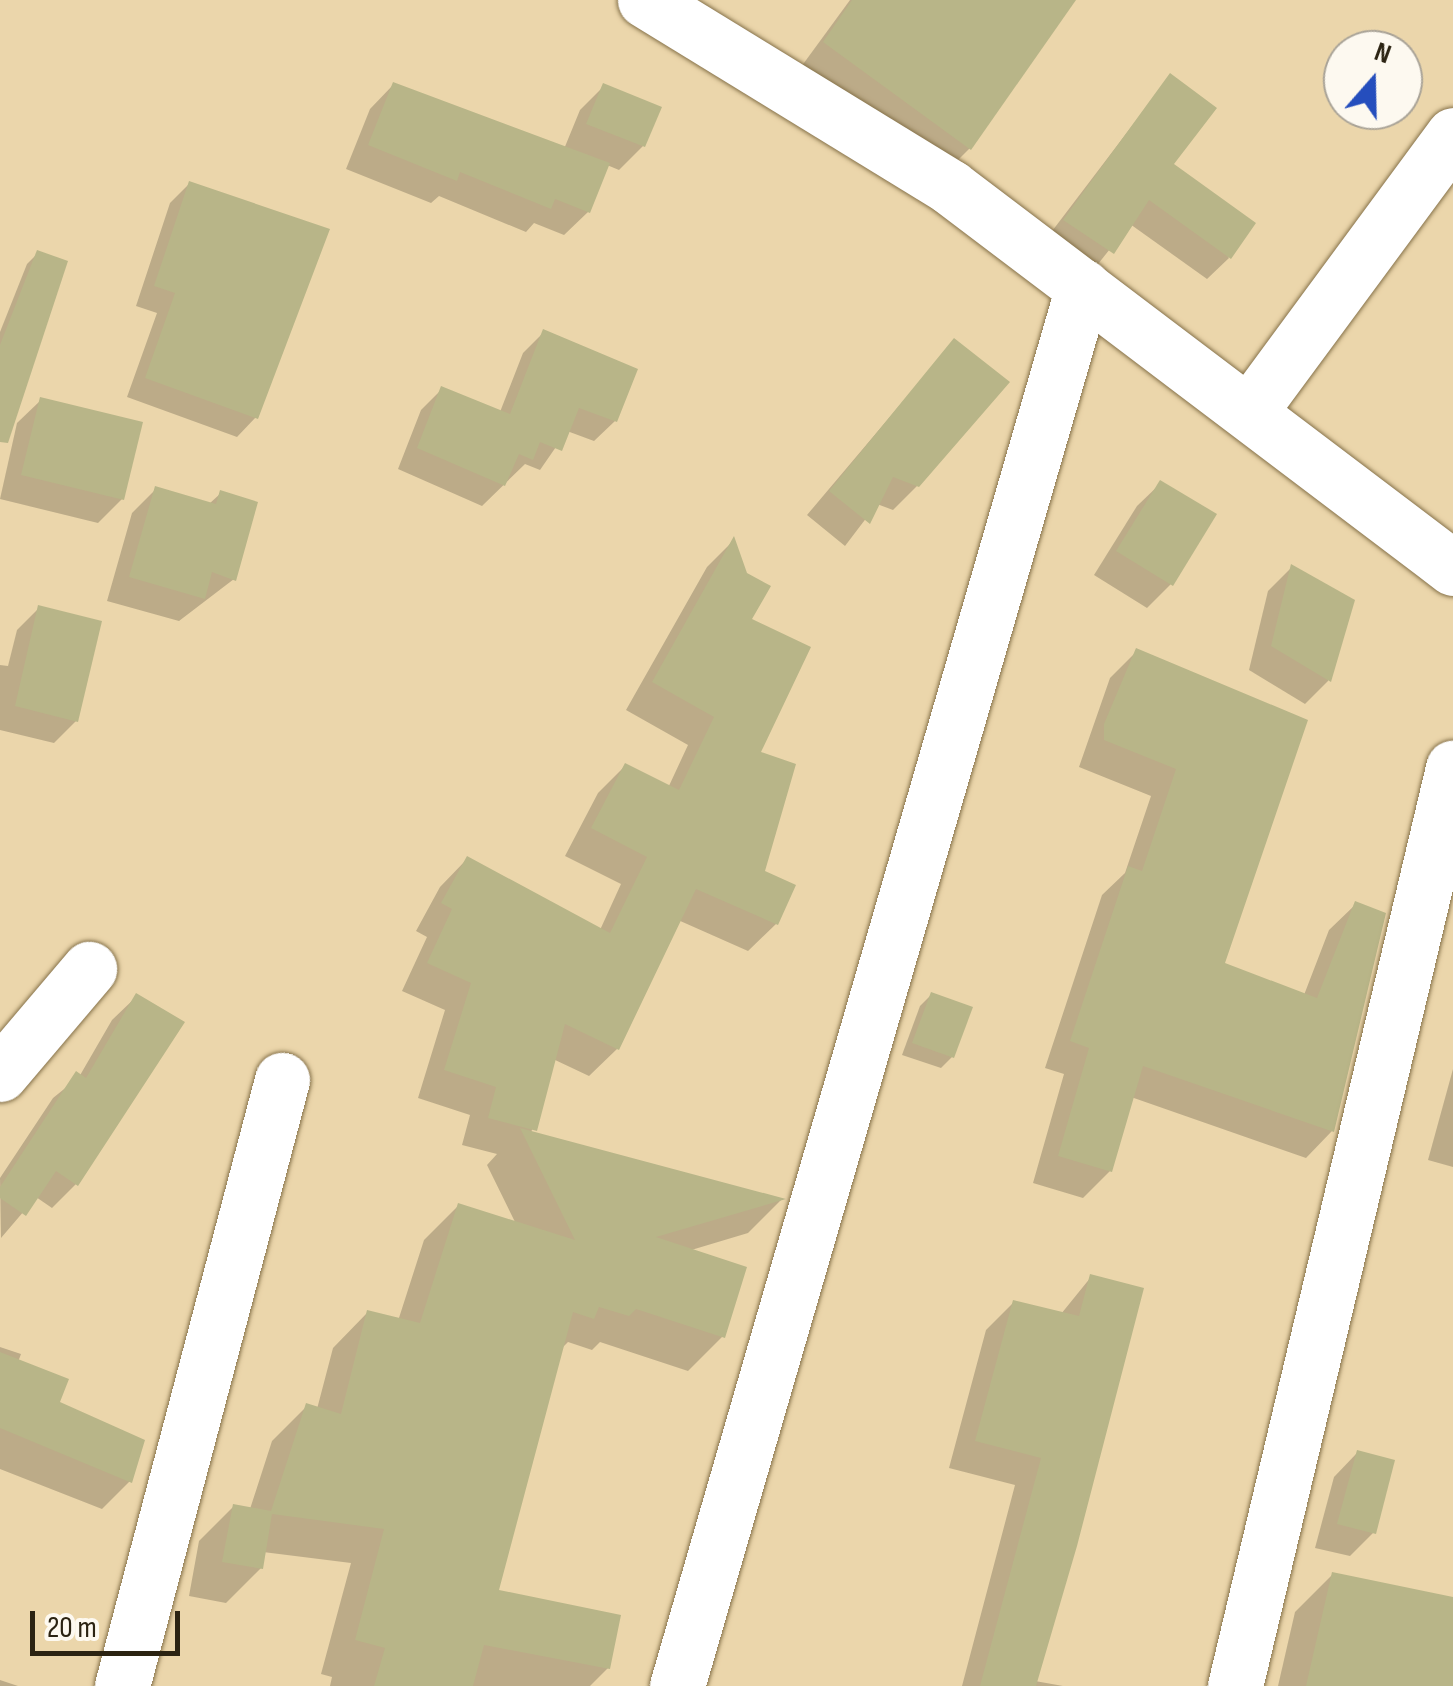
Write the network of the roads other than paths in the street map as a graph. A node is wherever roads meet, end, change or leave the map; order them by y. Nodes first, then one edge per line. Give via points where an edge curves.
1 (644, 0) edge
2 (1453, 134) edge
3 (1083, 286) junction
4 (1249, 412) junction
5 (1453, 568) edge
6 (1453, 768) edge
7 (89, 968) dead end
8 (0, 1074) edge
9 (282, 1080) dead end
10 (122, 1686) edge
11 (677, 1686) edge
12 (1236, 1686) edge

1 - 3 street via 950,187
2 - 4 street
3 - 4 street
3 - 11 street
4 - 5 street
6 - 12 street
7 - 8 street
9 - 10 street

